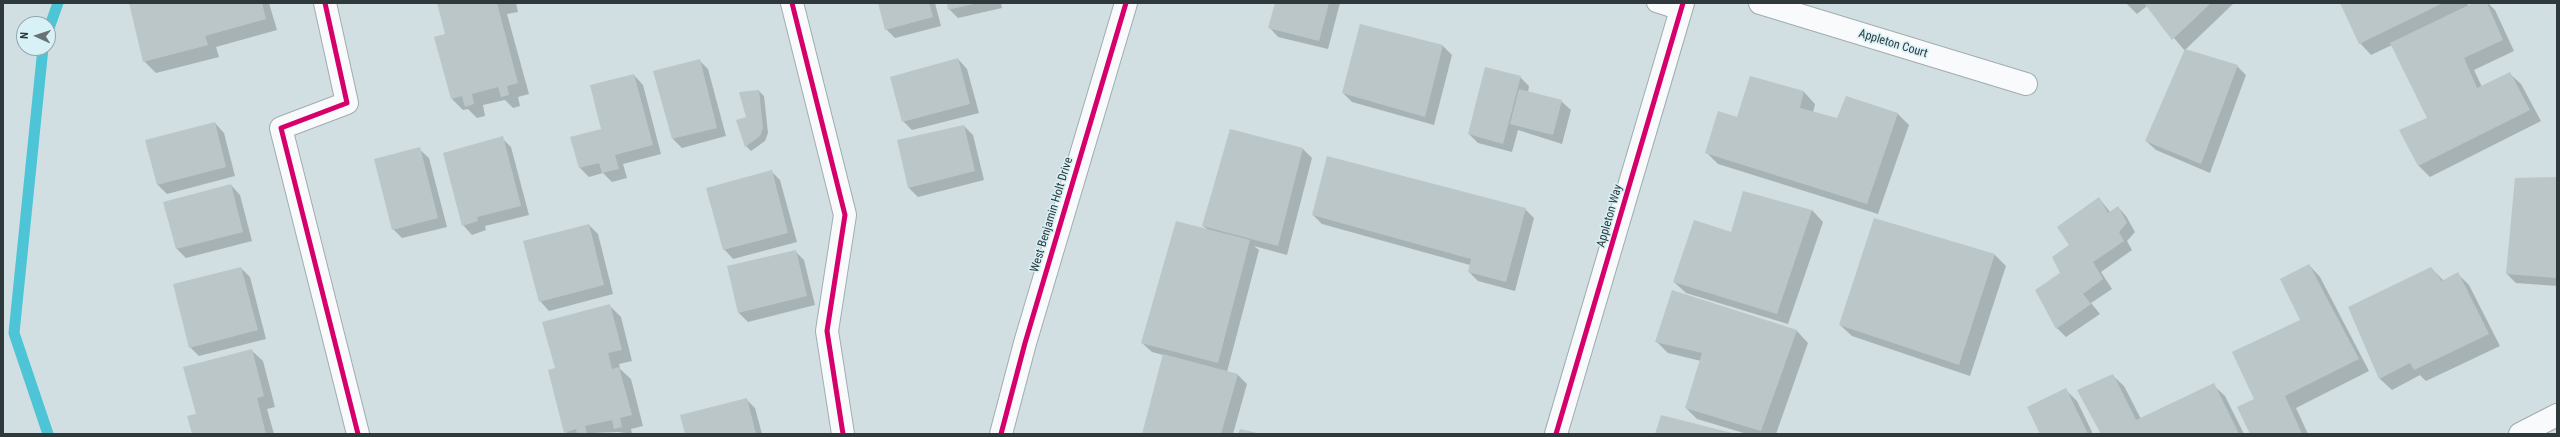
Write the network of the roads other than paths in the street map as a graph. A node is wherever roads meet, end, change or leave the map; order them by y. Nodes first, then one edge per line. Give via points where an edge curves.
1 (325, 3) edge
2 (792, 3) edge
3 (1126, 3) edge
4 (1656, 3) edge
5 (1760, 3) edge
6 (1682, 7) edge
7 (2026, 84) dead end
8 (2557, 415) edge
9 (2530, 432) edge
10 (358, 434) edge
11 (843, 434) edge
12 (1001, 434) edge
13 (1556, 434) edge

1 - 10 street via 347,103 281,128
2 - 11 street via 845,214 827,331
3 - 12 street, West Benjamin Holt Drive via 1025,343
4 - 6 lane
5 - 7 street, Appleton Court
6 - 13 street, Appleton Way
8 - 9 street

